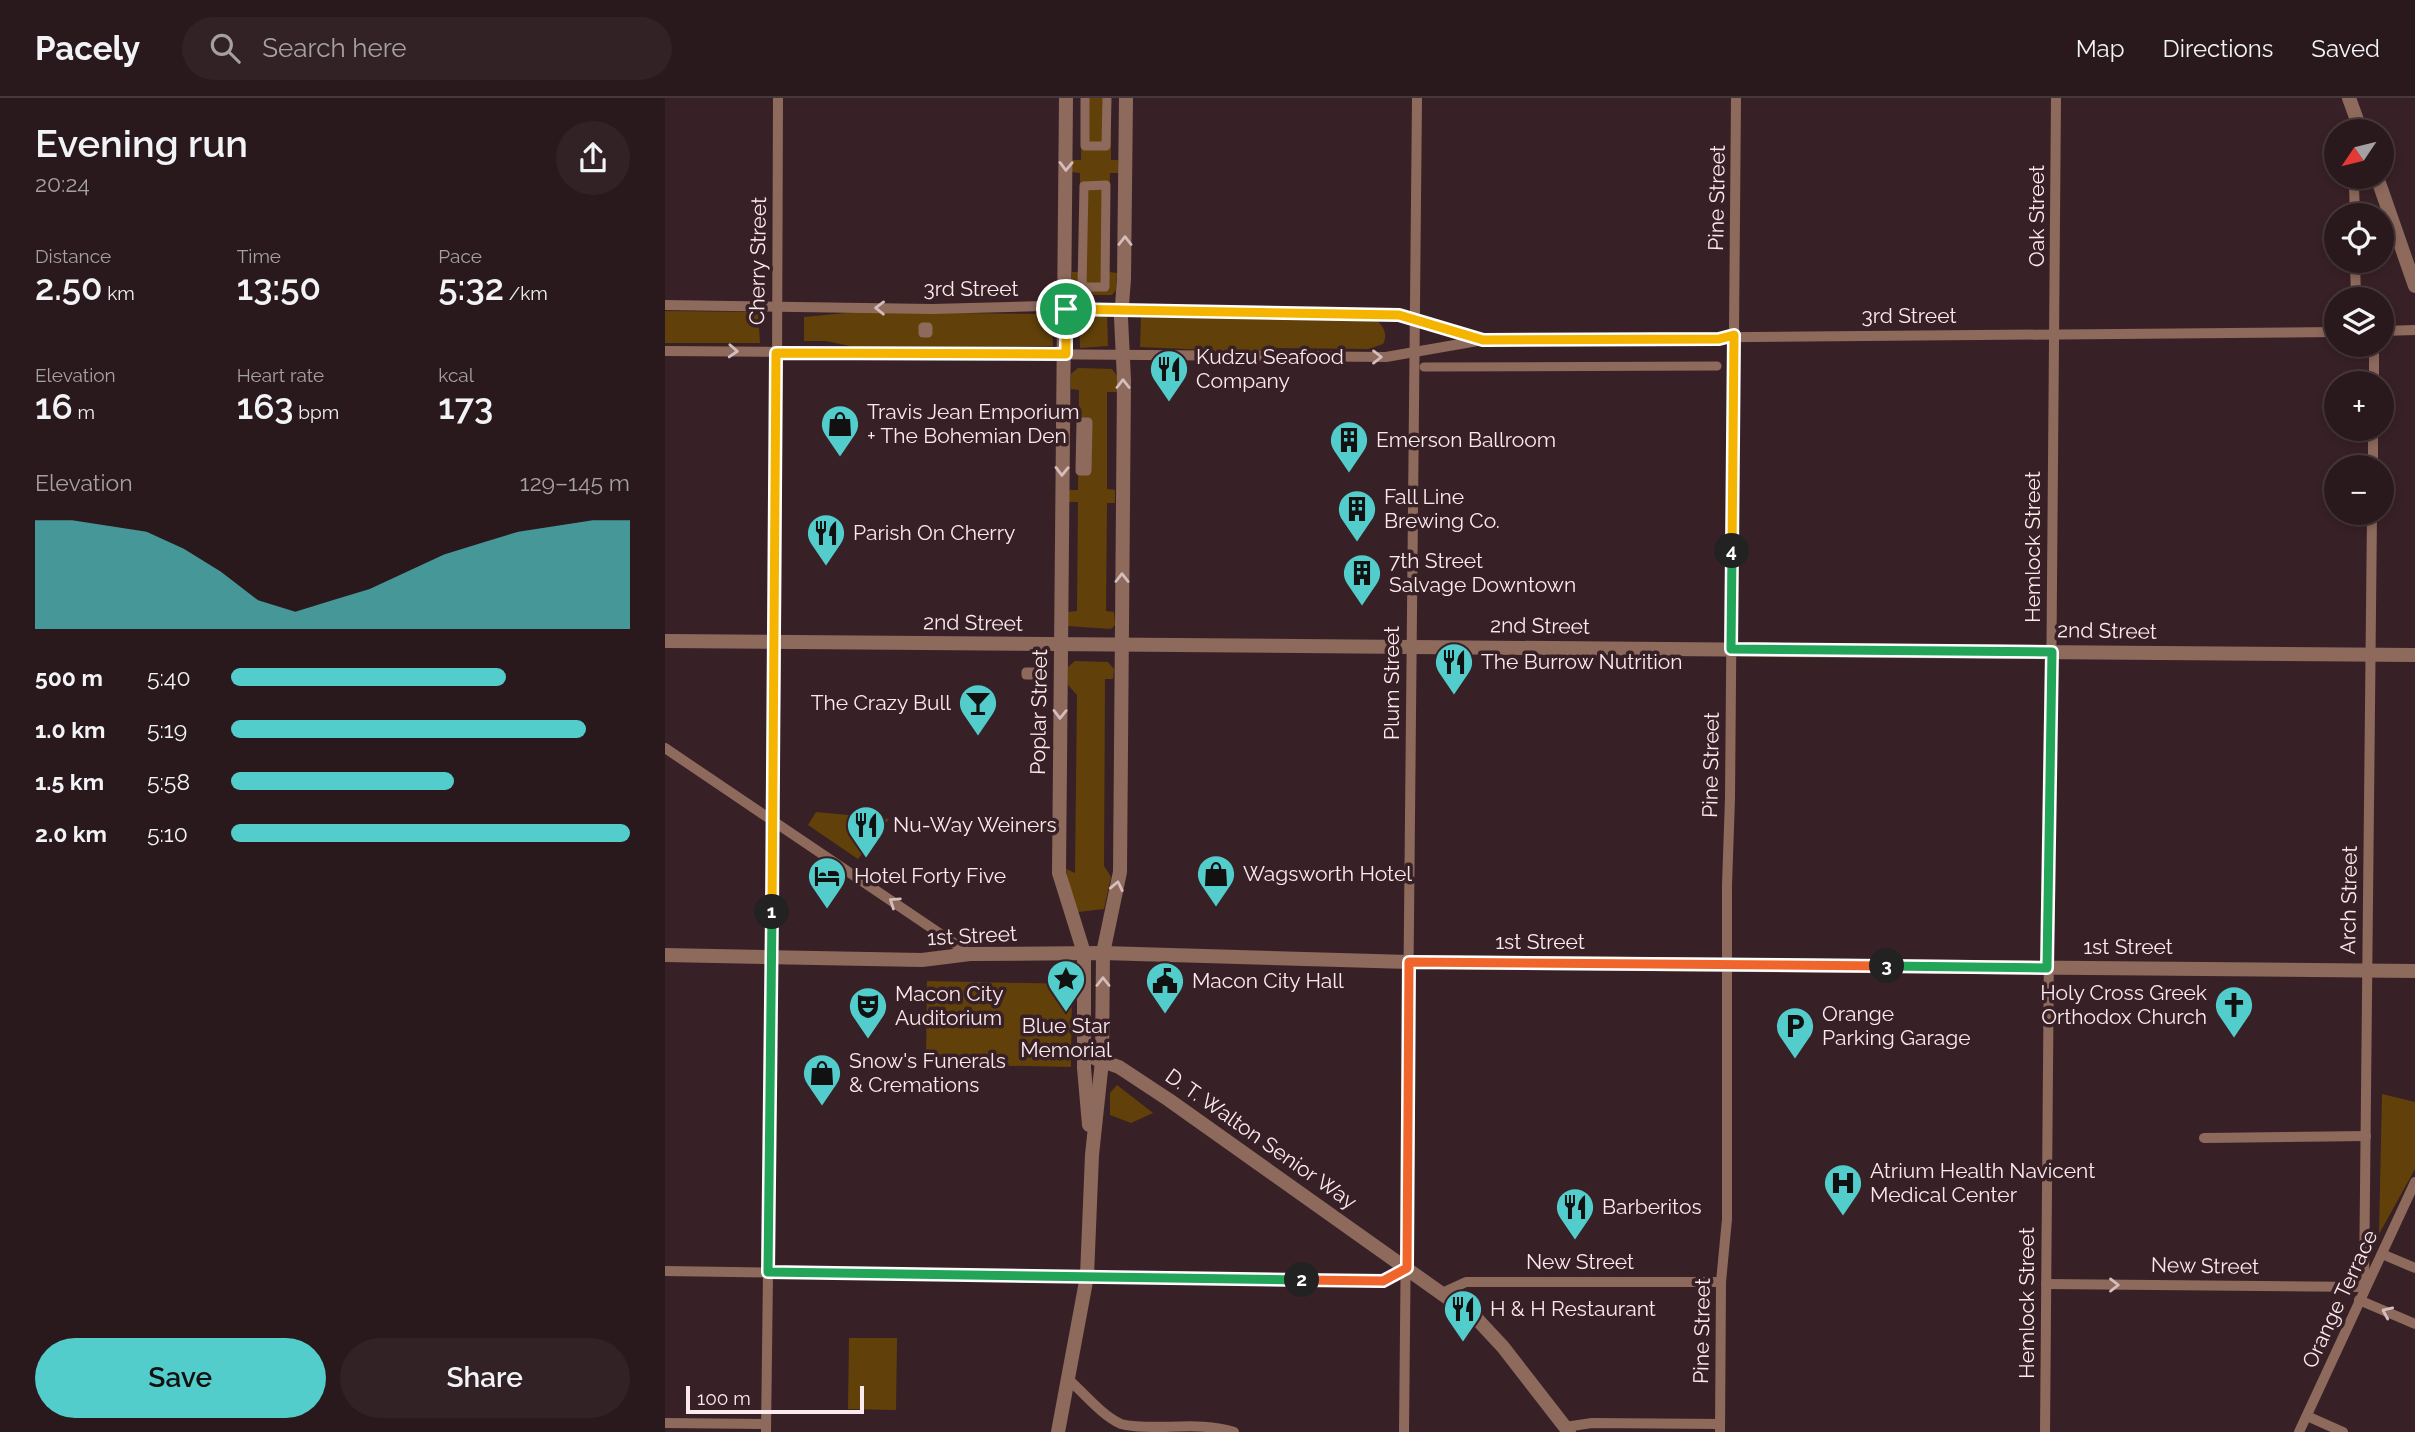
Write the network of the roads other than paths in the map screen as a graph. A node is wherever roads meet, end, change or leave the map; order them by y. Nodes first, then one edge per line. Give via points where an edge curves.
1 (778, 98) edge
2 (1066, 98) edge
3 (1085, 98) edge
4 (1107, 98) edge
5 (1126, 98) edge
6 (1417, 98) edge
7 (1737, 98) edge
8 (2056, 98) edge
9 (2349, 98) edge
10 (2357, 119) edge
11 (1084, 186) joint
12 (2382, 189) edge
13 (2415, 286) edge
14 (665, 305) edge
15 (777, 305) junction
16 (1066, 309) junction
17 (1121, 309) junction
18 (1414, 319) junction
19 (2415, 330) edge
20 (2394, 331) edge
21 (2324, 332) edge
22 (1734, 335) junction
23 (2055, 335) junction
24 (1483, 340) junction
25 (665, 351) edge
26 (776, 353) junction
27 (1066, 354) junction
28 (1122, 354) junction
29 (1414, 354) junction
30 (1717, 366) dead end
31 (1424, 367) dead end
32 (1088, 422) joint
33 (2372, 525) edge
34 (665, 641) edge
35 (776, 641) junction
36 (1062, 646) junction
37 (1122, 646) junction
38 (1411, 646) junction
39 (1731, 649) junction
40 (2052, 652) junction
41 (2415, 655) edge
42 (2370, 656) junction
43 (665, 748) edge
44 (773, 820) junction
45 (1084, 953) junction
46 (1103, 953) junction
47 (970, 954) junction
48 (665, 955) edge
49 (772, 957) junction
50 (1409, 962) junction
51 (1728, 964) junction
52 (2047, 968) junction
53 (2368, 971) junction
54 (2415, 971) edge
55 (1084, 1057) junction
56 (1102, 1061) junction
57 (2366, 1136) junction
58 (2204, 1138) dead end
59 (1092, 1155) junction
60 (2415, 1182) edge
61 (2382, 1254) junction
62 (1407, 1268) junction
63 (2415, 1268) edge
64 (665, 1271) edge
65 (768, 1272) junction
66 (1087, 1276) junction
67 (1721, 1282) junction
68 (2046, 1284) junction
69 (2364, 1287) junction
70 (1442, 1293) junction
71 (2359, 1300) junction
72 (2415, 1324) edge
73 (1067, 1378) junction
74 (2307, 1416) junction
75 (665, 1423) edge
76 (766, 1428) edge
77 (1720, 1428) edge
78 (1567, 1429) edge
79 (1058, 1432) edge
80 (1234, 1432) edge
81 (1404, 1432) edge
82 (2045, 1432) edge
83 (2299, 1432) edge
84 (2343, 1432) edge

1 - 15 street, Cherry Street
2 -> 16 street, Poplar Street
3 - 4 street via 1085,146 1106,146
17 -> 5 street, Poplar Street
6 - 18 street, Plum Street
7 - 22 street, Pine Street
8 - 23 street, Oak Street
9 - 10 street
11 - 11 street via 1082,287 1105,287 1106,185
12 - 13 street
14 - 15 street, 3rd Street
16 -> 15 street, 3rd Street
15 - 26 street, Cherry Street
16 - 17 street, 3rd Street
16 - 27 street, Poplar Street
17 - 18 street, 3rd Street
17 - 28 street, Poplar Street
18 - 24 street, 3rd Street
18 - 29 street, Plum Street
19 - 20 street
21 - 23 street, 3rd Street
22 - 23 street, 3rd Street
22 - 24 street, 3rd Street via 1719,339
22 - 39 street, Pine Street
23 - 40 street, Hemlock Street
24 - 29 street, 3rd Street
25 -> 26 street, 3rd Street
26 - 27 street, 3rd Street
26 - 35 street, Cherry Street
27 - 28 street, 3rd Street
27 -> 36 street, Poplar Street
28 -> 29 street, 3rd Street
37 -> 28 street, Poplar Street
29 - 38 street, Plum Street
30 - 31 street
32 - 32 street via 1081,422 1080,471 1087,471
33 - 42 street, Arch Street
34 - 35 street, 2nd Street
35 - 36 street, 2nd Street
35 - 44 street, Cherry Street
36 - 37 street, 2nd Street
36 -> 45 street, Poplar Street via 1059,873
37 - 38 street, 2nd Street
46 -> 37 street, Poplar Street via 1120,872
38 - 39 street, 2nd Street
38 - 50 street, Plum Street
39 - 40 street, 2nd Street
39 - 51 street, Pine Street
40 - 42 street, 2nd Street
40 - 52 street, Hemlock Street
41 - 42 street, 2nd Street
42 - 53 street, Arch Street
43 - 44 street
47 -> 44 street
44 - 49 street, Cherry Street
45 - 46 street, 1st Street
45 - 47 street, 1st Street
45 - 55 street, Poplar Street
46 - 50 street, 1st Street
56 -> 46 street, Poplar Street
47 - 49 street, 1st Street via 922,960
48 - 49 street, 1st Street
49 - 65 street, Cherry Street
50 - 51 street, 1st Street
50 - 62 street, Plum Street
51 - 52 street, 1st Street
51 - 67 street, Pine Street via 1727,1219
52 - 53 street, 1st Street
52 - 68 street, Hemlock Street
53 - 54 street, 1st Street
53 - 57 street, Arch Street
55 - 56 street, D. T. Walton Senior Way
55 - 59 street, Poplar Street
56 - 59 street, Poplar Street
56 - 62 street, D. T. Walton Senior Way via 1169,1100
57 - 58 street
57 - 69 street, Arch Street
59 - 66 street, Poplar Street
60 - 61 street, Orange Terrace
61 - 63 street
61 - 69 street, Orange Terrace
62 - 66 street via 1383,1281
62 - 70 street, D. T. Walton Senior Way
62 - 81 street, Plum Street
64 - 65 street
65 - 66 street
65 - 76 street, Cherry Street
66 - 73 street, Poplar Street
67 - 70 street, New Street via 1466,1282
67 - 77 street, Pine Street
68 -> 69 street, New Street
68 - 82 street, Hemlock Street
69 - 71 street, Orange Terrace
70 - 78 street, D. T. Walton Senior Way via 1487,1328
72 -> 71 street
71 - 74 street, Orange Terrace
73 - 79 street, Poplar Street
73 - 80 street via 1119,1423 1220,1427
74 - 83 street, Orange Terrace
74 - 84 street
75 - 76 street
77 - 78 street via 1592,1423

